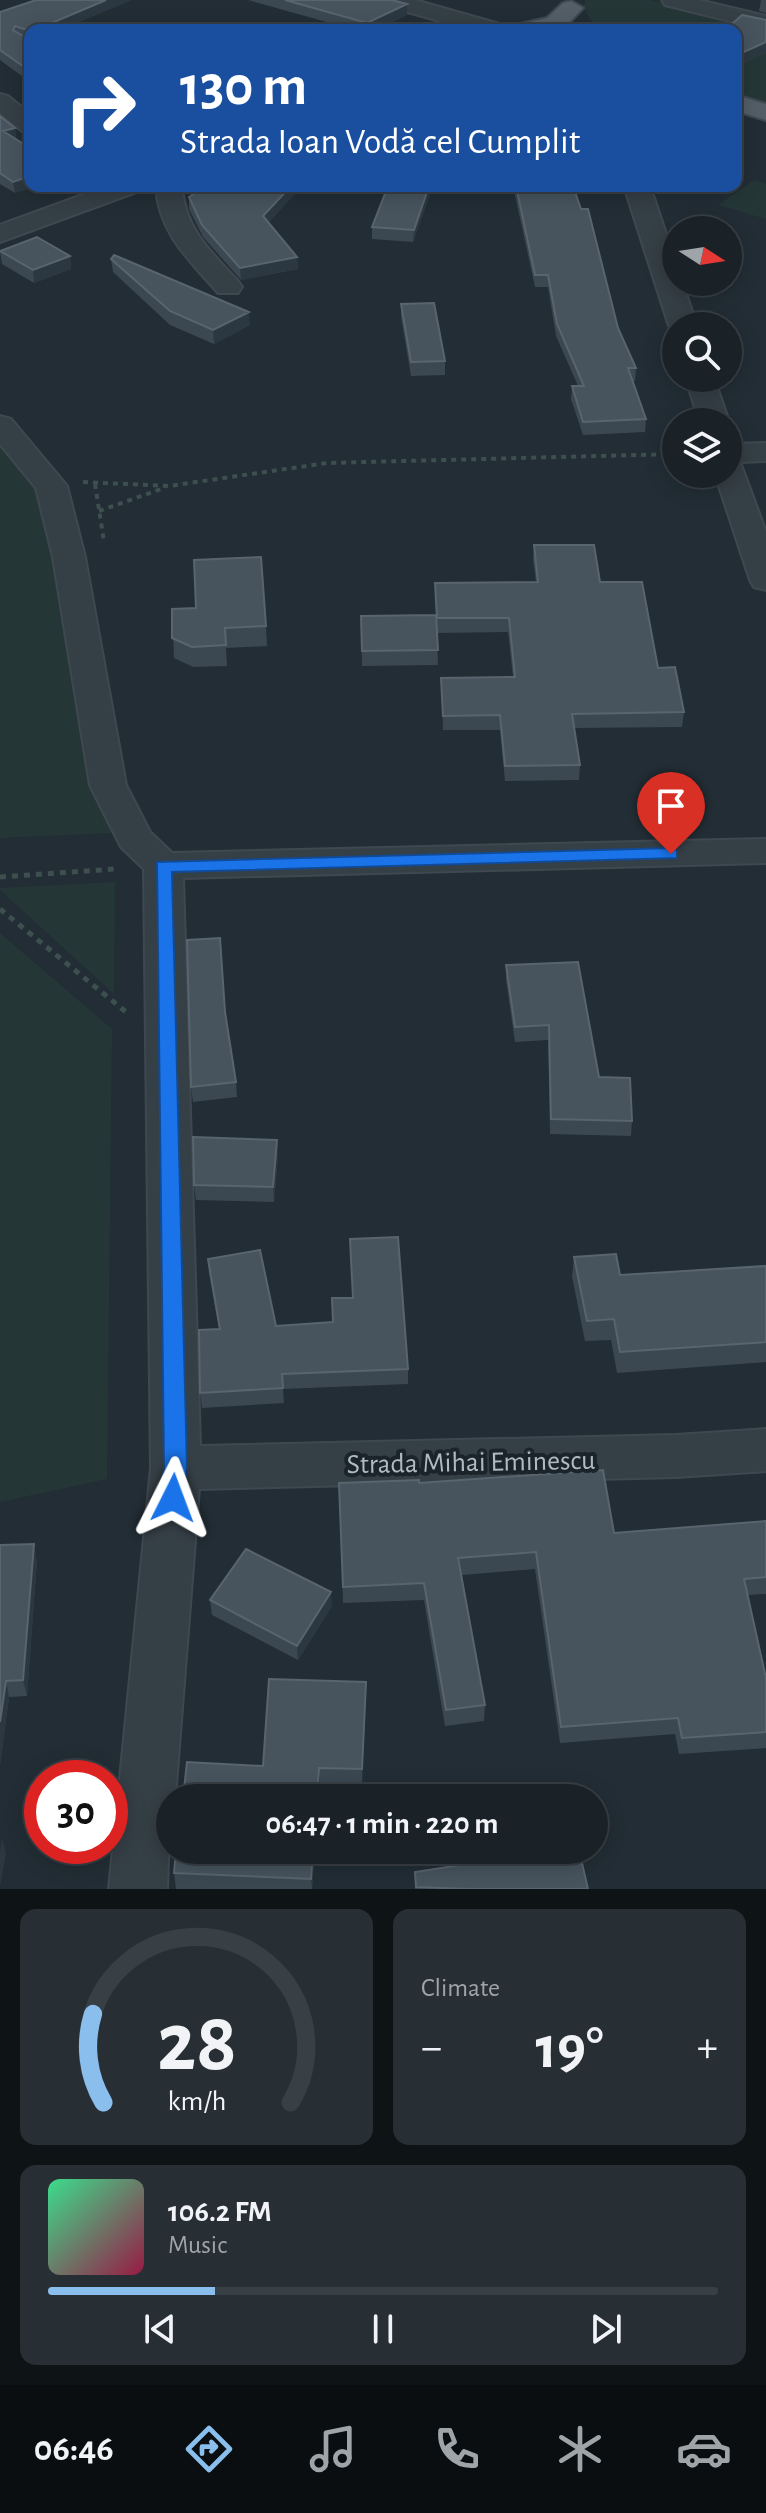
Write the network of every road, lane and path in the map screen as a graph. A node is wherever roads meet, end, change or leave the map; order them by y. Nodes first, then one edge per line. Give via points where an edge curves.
1 (391, 0) edge
2 (673, 0) edge
3 (573, 13) edge
4 (766, 23) edge
5 (474, 24) edge
6 (551, 24) edge
7 (0, 101) edge
8 (742, 105) edge
9 (766, 112) edge
10 (24, 121) edge
11 (114, 192) edge
12 (169, 192) edge
13 (639, 192) edge
14 (0, 234) edge
15 (228, 287) dead end
16 (678, 312) edge
17 (0, 425) edge
18 (766, 452) edge
19 (742, 453) edge
20 (662, 454) edge
21 (44, 477) junction
22 (169, 486) junction
23 (735, 488) edge
24 (99, 511) dead end
25 (766, 580) edge
26 (766, 851) edge
27 (163, 866) junction
28 (0, 877) edge
29 (0, 909) edge
30 (164, 1030) junction
31 (766, 1450) edge
32 (176, 1468) junction
33 (138, 1889) edge

1 - 5 street
2 - 4 street
3 - 6 main road
7 - 10 street
8 - 9 main road
11 - 14 street
12 - 15 street via 177,229
13 - 16 street
17 - 21 street
18 - 19 street
20 - 22 path via 327,463
21 - 22 path
21 - 27 street via 69,557 108,785 134,838
22 - 24 path
23 - 25 street
26 - 27 street
27 - 28 path
27 - 30 street
29 - 30 path via 115,1006
30 - 32 street
31 - 32 street, Strada Mihai Eminescu
32 - 33 street

